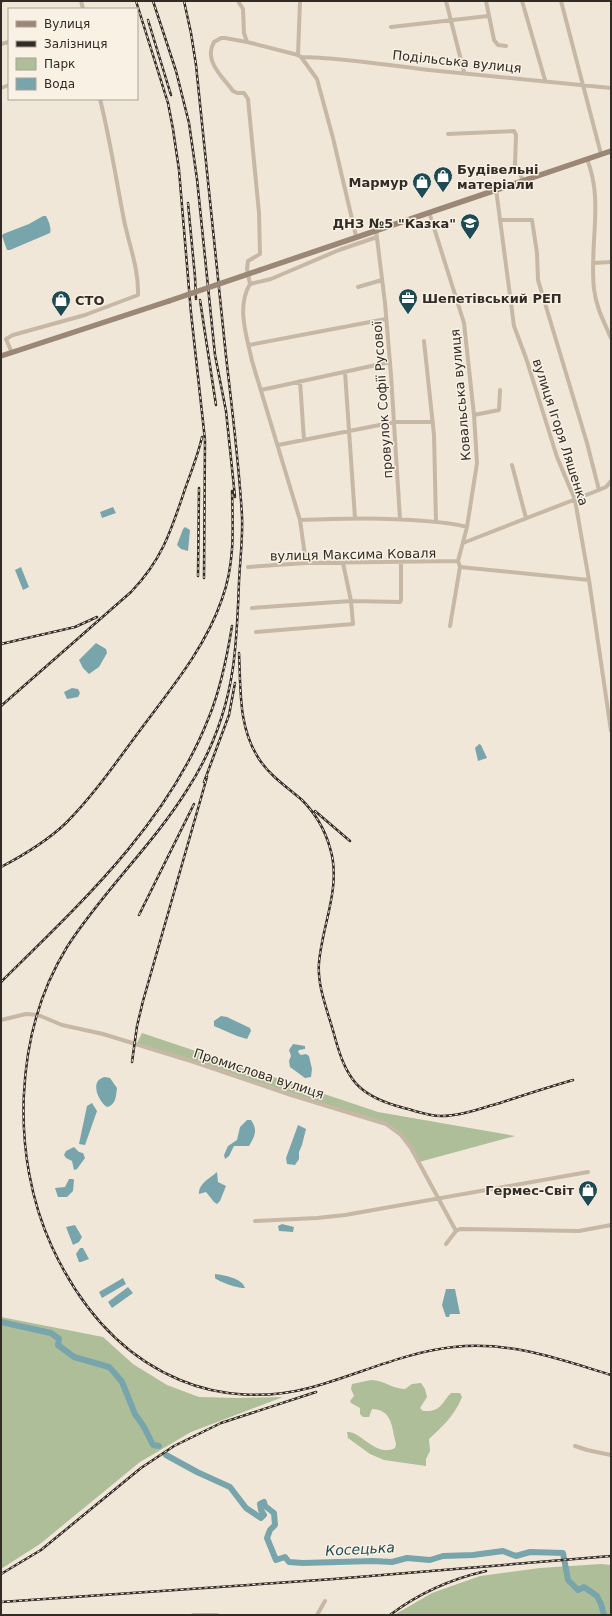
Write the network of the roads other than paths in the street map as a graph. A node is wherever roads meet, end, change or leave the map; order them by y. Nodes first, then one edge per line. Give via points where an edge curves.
1 (238, 1) edge
2 (300, 1) edge
3 (446, 1) edge
4 (486, 1) edge
5 (522, 1) edge
6 (561, 1) edge
7 (488, 16) junction
8 (451, 20) junction
9 (391, 27) dead end
10 (247, 42) junction
11 (506, 46) dead end
12 (300, 56) junction
13 (464, 72) junction
14 (545, 80) junction
15 (583, 85) junction
16 (611, 88) edge
17 (100, 100) edge
18 (448, 134) dead end
19 (611, 151) edge
20 (601, 154) junction
21 (587, 158) junction
22 (522, 180) junction
23 (496, 189) junction
24 (429, 212) junction
25 (502, 220) junction
26 (376, 230) junction
27 (356, 236) junction
28 (377, 237) junction
29 (611, 262) edge
30 (593, 263) junction
31 (382, 280) junction
32 (250, 284) junction
33 (358, 287) dead end
34 (386, 319) junction
35 (611, 338) edge
36 (424, 341) dead end
37 (249, 345) junction
38 (12, 353) junction
39 (1, 356) edge
40 (390, 362) junction
41 (345, 372) junction
42 (300, 381) junction
43 (261, 390) junction
44 (500, 390) dead end
45 (474, 415) junction
46 (395, 422) junction
47 (433, 422) junction
48 (349, 431) junction
49 (304, 440) junction
50 (278, 445) junction
51 (512, 465) dead end
52 (611, 481) edge
53 (599, 490) junction
54 (575, 500) junction
55 (355, 518) junction
56 (400, 518) junction
57 (526, 518) junction
58 (300, 520) junction
59 (436, 522) junction
60 (467, 527) junction
61 (462, 543) junction
62 (458, 561) junction
63 (306, 563) junction
64 (343, 563) junction
65 (401, 563) junction
66 (248, 567) dead end
67 (460, 567) junction
68 (589, 580) junction
69 (351, 600) junction
70 (252, 608) dead end
71 (450, 626) dead end
72 (256, 632) dead end
73 (611, 731) edge
74 (1, 1020) edge
75 (588, 1172) dead end
76 (439, 1199) junction
77 (255, 1221) dead end
78 (611, 1225) edge
79 (456, 1231) junction
80 (446, 1244) dead end
81 (575, 1446) dead end
82 (611, 1455) edge
83 (325, 1601) dead end
84 (193, 1614) edge
85 (217, 1615) edge
86 (318, 1615) edge

1 - 10 street via 243,9
2 - 12 street
3 - 8 street
4 - 7 street
5 - 14 street
6 - 15 street
7 - 8 street
7 - 11 street via 494,42
8 - 9 street
8 - 13 street
10 - 12 street, Подільська вулиця
10 - 32 street, Подільська вулиця via 221,38 214,42 210,54 213,64 233,91 244,93 248,99 260,254 248,261
12 - 13 street, Подільська вулиця
12 - 27 street via 317,79
13 - 14 street, Подільська вулиця
14 - 15 street, Подільська вулиця
15 - 16 street, Подільська вулиця
15 - 20 street
17 - 38 street via 124,221 139,281 138,295 84,316 13,335 6,339
18 - 22 street via 514,131 515,165
19 - 20 main road
20 - 21 main road
21 - 22 main road
21 - 30 street via 595,188
22 - 23 main road
23 - 24 main road
23 - 25 street, вулиця Ігоря Ляшенка
24 - 26 main road
24 - 45 street, Ковальська вулиця via 464,323
25 - 53 street via 532,220 538,280
25 - 54 street, вулиця Ігоря Ляшенка via 514,326 557,457
26 - 27 main road
26 - 28 street, провулок Софії Русової
27 - 38 main road, bridge
28 - 31 street, провулок Софії Русової
28 - 32 street via 270,279
29 - 30 street
30 - 35 street via 597,304
31 - 33 street
31 - 34 street, провулок Софії Русової
32 - 37 street via 242,311
34 - 37 street
34 - 40 street, провулок Софії Русової
36 - 47 street
37 - 43 street
38 - 39 main road
40 - 41 street
40 - 46 street, провулок Софії Русової
41 - 42 street
41 - 48 street
42 - 43 street
42 - 49 street
43 - 50 street
44 - 45 street via 499,410
45 - 60 street, Ковальська вулиця via 477,463
46 - 47 street
46 - 48 street
46 - 56 street, провулок Софії Русової
47 - 59 street
48 - 49 street
48 - 55 street
49 - 50 street
50 - 58 street
51 - 57 street
52 - 53 street
53 - 54 street
54 - 57 street
54 - 68 street, вулиця Ігоря Ляшенка
55 - 56 street
55 - 58 street
56 - 59 street
57 - 61 street
58 - 63 street
59 - 60 street
60 - 61 street, Ковальська вулиця
61 - 62 street, Ковальська вулиця
62 - 65 street, вулиця Максима Коваля
62 - 67 street
63 - 64 street, вулиця Максима Коваля
63 - 66 street, вулиця Максима Коваля
64 - 65 street, вулиця Максима Коваля
64 - 69 street
65 - 69 street via 400,602
67 - 68 street
67 - 71 street
68 - 73 street, вулиця Ігоря Ляшенка
69 - 70 street
69 - 72 street via 353,624
74 - 76 street, Промислова вулиця via 26,1014 38,1015 62,1025 103,1034 386,1124 401,1135 411,1148
75 - 76 street
76 - 77 street via 345,1215
76 - 79 street, Промислова вулиця
78 - 79 street via 579,1231
79 - 80 street
81 - 82 street
83 - 86 street
84 - 85 street

